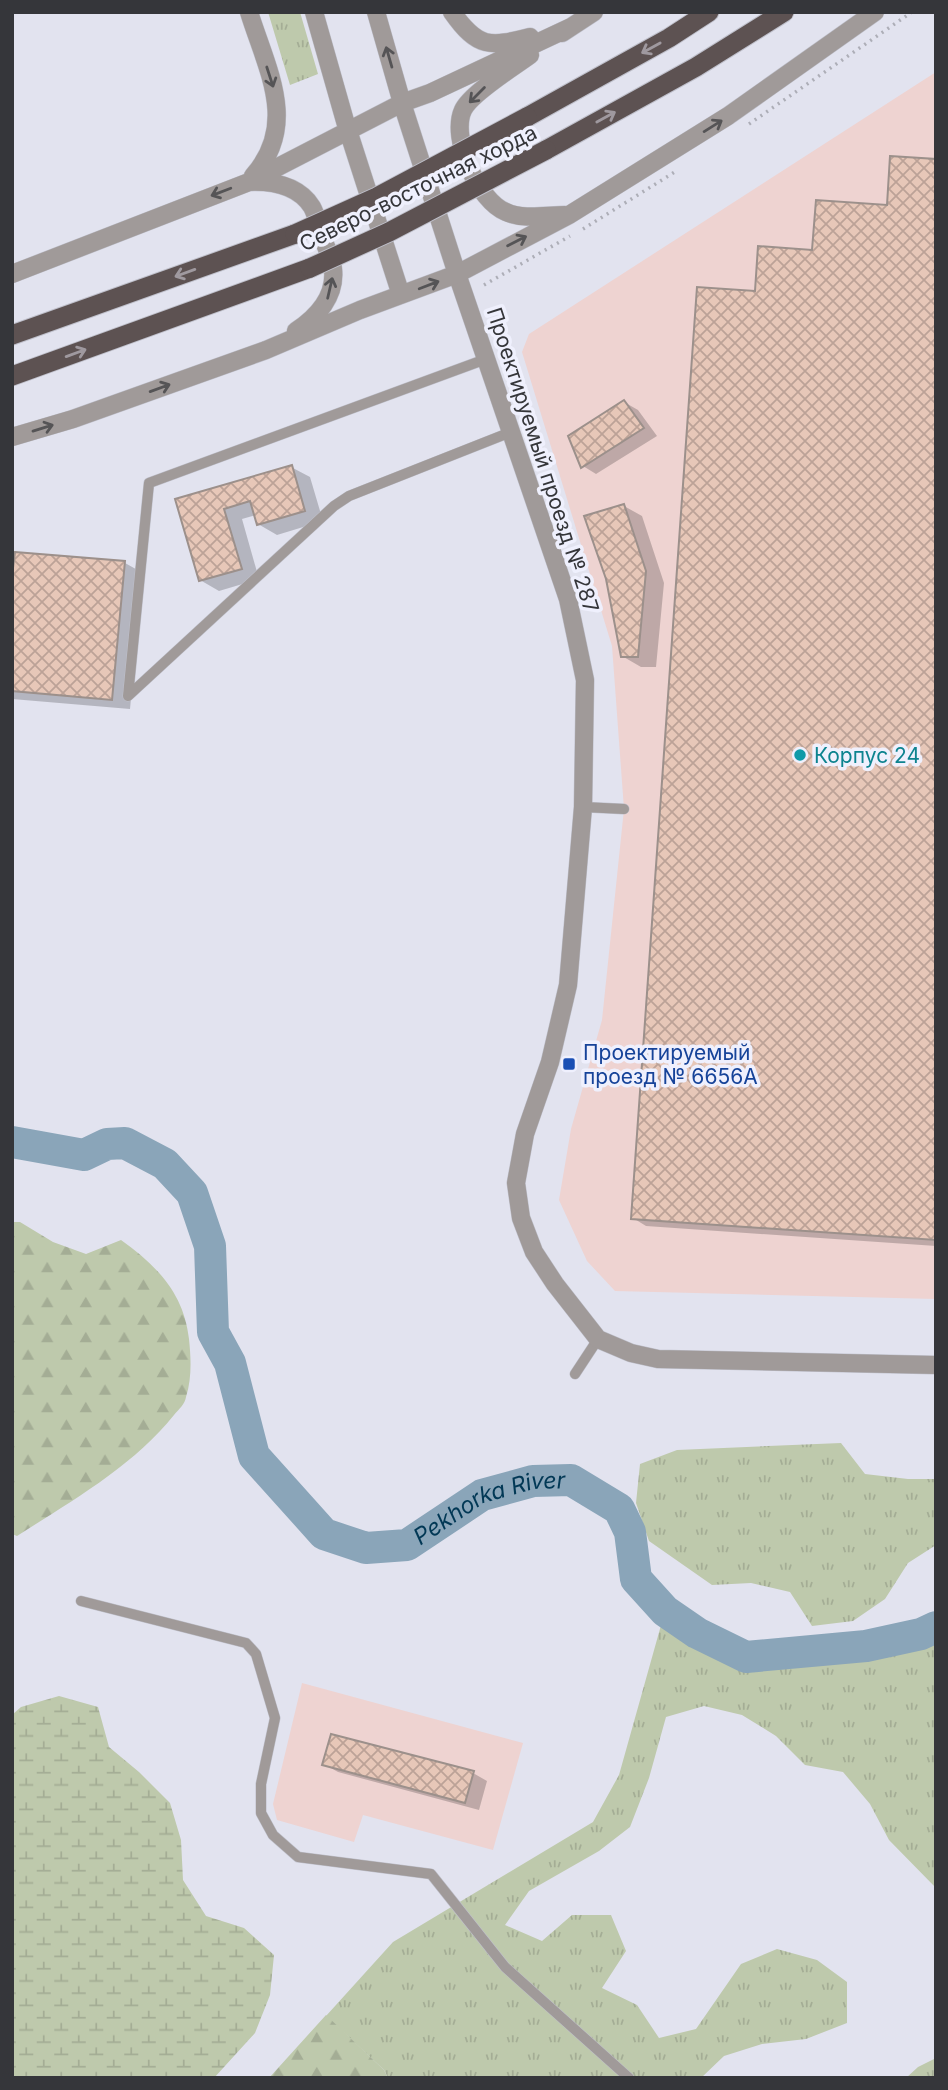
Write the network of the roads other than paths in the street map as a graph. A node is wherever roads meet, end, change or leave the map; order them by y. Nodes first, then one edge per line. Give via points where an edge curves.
1 (249, 12) edge
2 (314, 12) edge
3 (376, 12) edge
4 (452, 12) edge
5 (594, 12) edge
6 (709, 12) edge
7 (784, 12) edge
8 (875, 12) edge
9 (571, 27) junction
10 (402, 103) junction
11 (348, 130) junction
12 (249, 182) junction
13 (569, 215) junction
14 (12, 274) edge
15 (457, 274) junction
16 (401, 295) junction
17 (12, 335) edge
18 (266, 350) junction
19 (486, 359) junction
20 (12, 376) edge
21 (511, 432) junction
22 (12, 437) edge
23 (583, 807) junction
24 (624, 809) dead end
25 (598, 1339) junction
26 (936, 1365) edge
27 (575, 1374) dead end
28 (81, 1601) dead end
29 (629, 2078) edge

1 -> 12 street via 278,103 278,127 270,154
2 - 11 street
10 -> 3 street, Проектируемый проезд № 287
4 - 9 street via 482,43 500,44
5 - 9 street
6 -> 17 highway, Северо-восточная хорда, bridge via 377,197 295,234
20 -> 7 highway, Северо-восточная хорда, bridge via 310,268 389,232 696,67
13 -> 8 street via 728,116
9 - 10 street
9 -> 13 street via 486,86 463,109 459,131 482,193 493,204 517,215
10 - 11 street
10 - 15 street, Проектируемый проезд № 287
11 - 12 street
11 - 16 street
12 -> 14 street
18 -> 12 street via 308,323 327,301 333,267 312,207 283,184
15 -> 13 street
16 -> 15 street
15 - 19 street, Проектируемый проезд № 287
16 - 18 street
22 -> 18 street
19 - 21 street, Проектируемый проезд № 287
19 - 21 lane via 149,483 128,696 334,506
21 - 23 street, Проектируемый проезд № 287 via 568,599 585,680
23 - 24 lane
23 - 25 street, Проектируемый проезд № 287 via 568,985 550,1062 524,1134 516,1183 521,1218 534,1252
25 - 26 street, Проектируемый проезд № 287 via 658,1359
25 - 27 lane
28 - 29 lane via 246,1643 256,1654 275,1718 261,1784 261,1813 273,1835 298,1857 432,1874 505,1967

